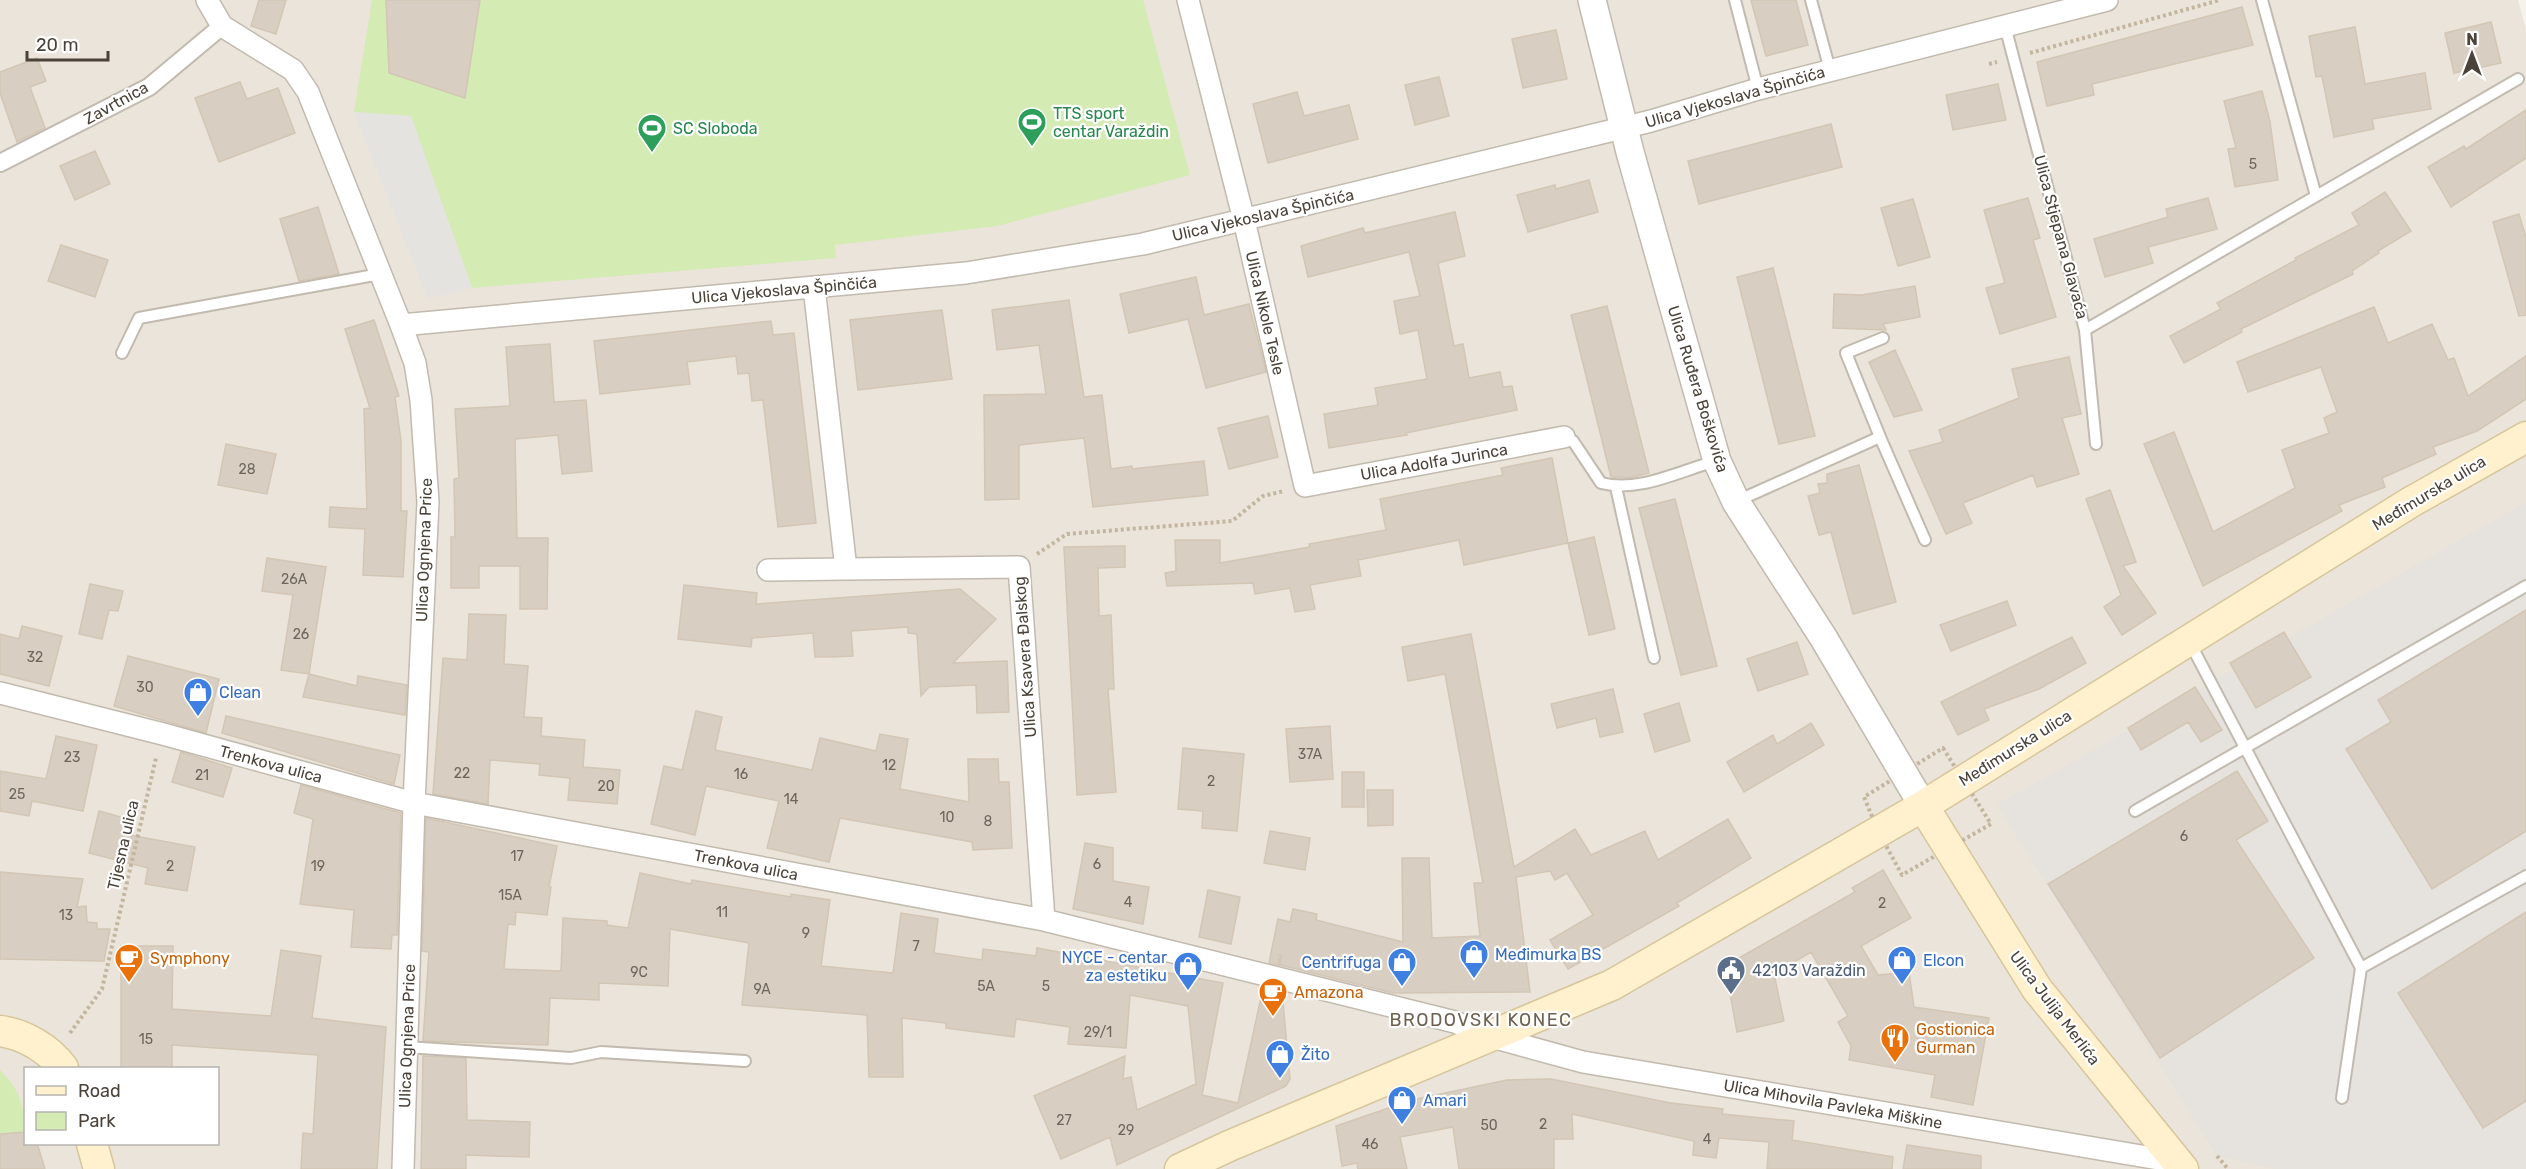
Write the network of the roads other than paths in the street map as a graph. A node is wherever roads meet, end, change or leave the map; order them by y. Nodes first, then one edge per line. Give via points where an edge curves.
1 (207, 0) edge
2 (1188, 0) edge
3 (1592, 0) edge
4 (1735, 0) edge
5 (1811, 0) edge
6 (2107, 0) edge
7 (2262, 0) edge
8 (222, 27) junction
9 (2005, 27) junction
10 (1830, 70) junction
11 (2518, 79) dead end
12 (1758, 89) junction
13 (1624, 128) junction
14 (0, 163) edge
15 (2316, 196) junction
16 (1244, 220) junction
17 (380, 274) junction
18 (814, 287) junction
19 (401, 326) junction
20 (2085, 330) junction
21 (1883, 338) dead end
22 (122, 353) dead end
23 (1880, 436) junction
24 (2526, 436) edge
25 (1564, 437) joint
26 (2096, 444) dead end
27 (1717, 461) junction
28 (1305, 486) joint
29 (1616, 487) junction
30 (1736, 502) junction
31 (1925, 540) dead end
32 (846, 569) junction
33 (768, 570) dead end
34 (2526, 586) edge
35 (2189, 641) junction
36 (1654, 658) dead end
37 (0, 693) edge
38 (2246, 748) junction
39 (414, 803) junction
40 (1923, 806) junction
41 (2135, 811) dead end
42 (2526, 876) edge
43 (1044, 920) junction
44 (2361, 968) junction
45 (0, 1031) edge
46 (1492, 1037) junction
47 (407, 1047) junction
48 (745, 1061) dead end
49 (58, 1062) edge
50 (2342, 1098) dead end
51 (93, 1145) edge
52 (2180, 1165) edge
53 (99, 1169) edge
54 (403, 1169) edge
55 (1180, 1169) edge

1 - 8 street, Ulica Ognjena Price
2 - 16 street, Ulica Nikole Tesle
3 - 13 street, Ulica Ruđera Boškovića
4 - 12 lane
5 - 10 lane
6 - 9 street, Ulica Vjekoslava Špinčića
7 - 15 lane
8 - 14 street, Zavrtnica via 149,87
8 - 17 street, Ulica Ognjena Price via 293,70 308,92
9 - 10 street, Ulica Vjekoslava Špinčića
9 - 20 lane, Ulica Stjepana Glavaća
10 - 12 street, Ulica Vjekoslava Špinčića
11 - 15 lane, Ulica Stjepana Glavaća
12 - 13 street, Ulica Vjekoslava Špinčića
13 - 16 street, Ulica Vjekoslava Špinčića
13 - 27 street, Ulica Ruđera Boškovića
15 - 20 lane, Ulica Stjepana Glavaća
16 - 18 street, Ulica Vjekoslava Špinčića via 1143,244 966,273
16 - 28 street, Ulica Nikole Tesle
17 - 19 street, Ulica Ognjena Price
17 - 22 lane via 139,318
18 - 19 street, Ulica Vjekoslava Špinčića
18 - 32 street
19 - 39 street, Ulica Ognjena Price via 415,363 422,400 428,502
20 - 26 lane
21 - 23 lane via 1846,353
23 - 30 lane
23 - 31 lane
24 - 35 main road, Međimurska ulica via 2410,502
25 - 28 street, Ulica Adolfa Jurinca
25 - 29 lane via 1573,441 1601,483
27 - 29 lane via 1638,485
27 - 30 street, Ulica Ruđera Boškovića
29 - 36 lane
30 - 40 street, Ulica Ruđera Boškovića via 1823,637
32 - 33 street, Ulica Ksavera Đalskog
32 - 43 street, Ulica Ksavera Đalskog via 1019,567
34 - 38 lane
35 - 38 lane
35 - 40 main road, Međimurska ulica
37 - 39 street, Trenkova ulica
38 - 41 lane
38 - 44 lane
39 - 43 street, Trenkova ulica
39 - 47 street, Ulica Ognjena Price
40 - 46 main road, Međimurska ulica via 1612,985
40 - 52 main road, Ulica Julija Merlića via 2037,989
42 - 44 lane
43 - 46 street, Trenkova ulica via 1455,1022
44 - 50 lane
45 - 49 main road via 11,1033
46 - 52 street, Ulica Mihovila Pavleka Miškine via 1583,1062
46 - 55 main road, Međimurska ulica
47 - 48 lane via 571,1058 601,1052
47 - 54 street, Ulica Ognjena Price
51 - 53 main road

